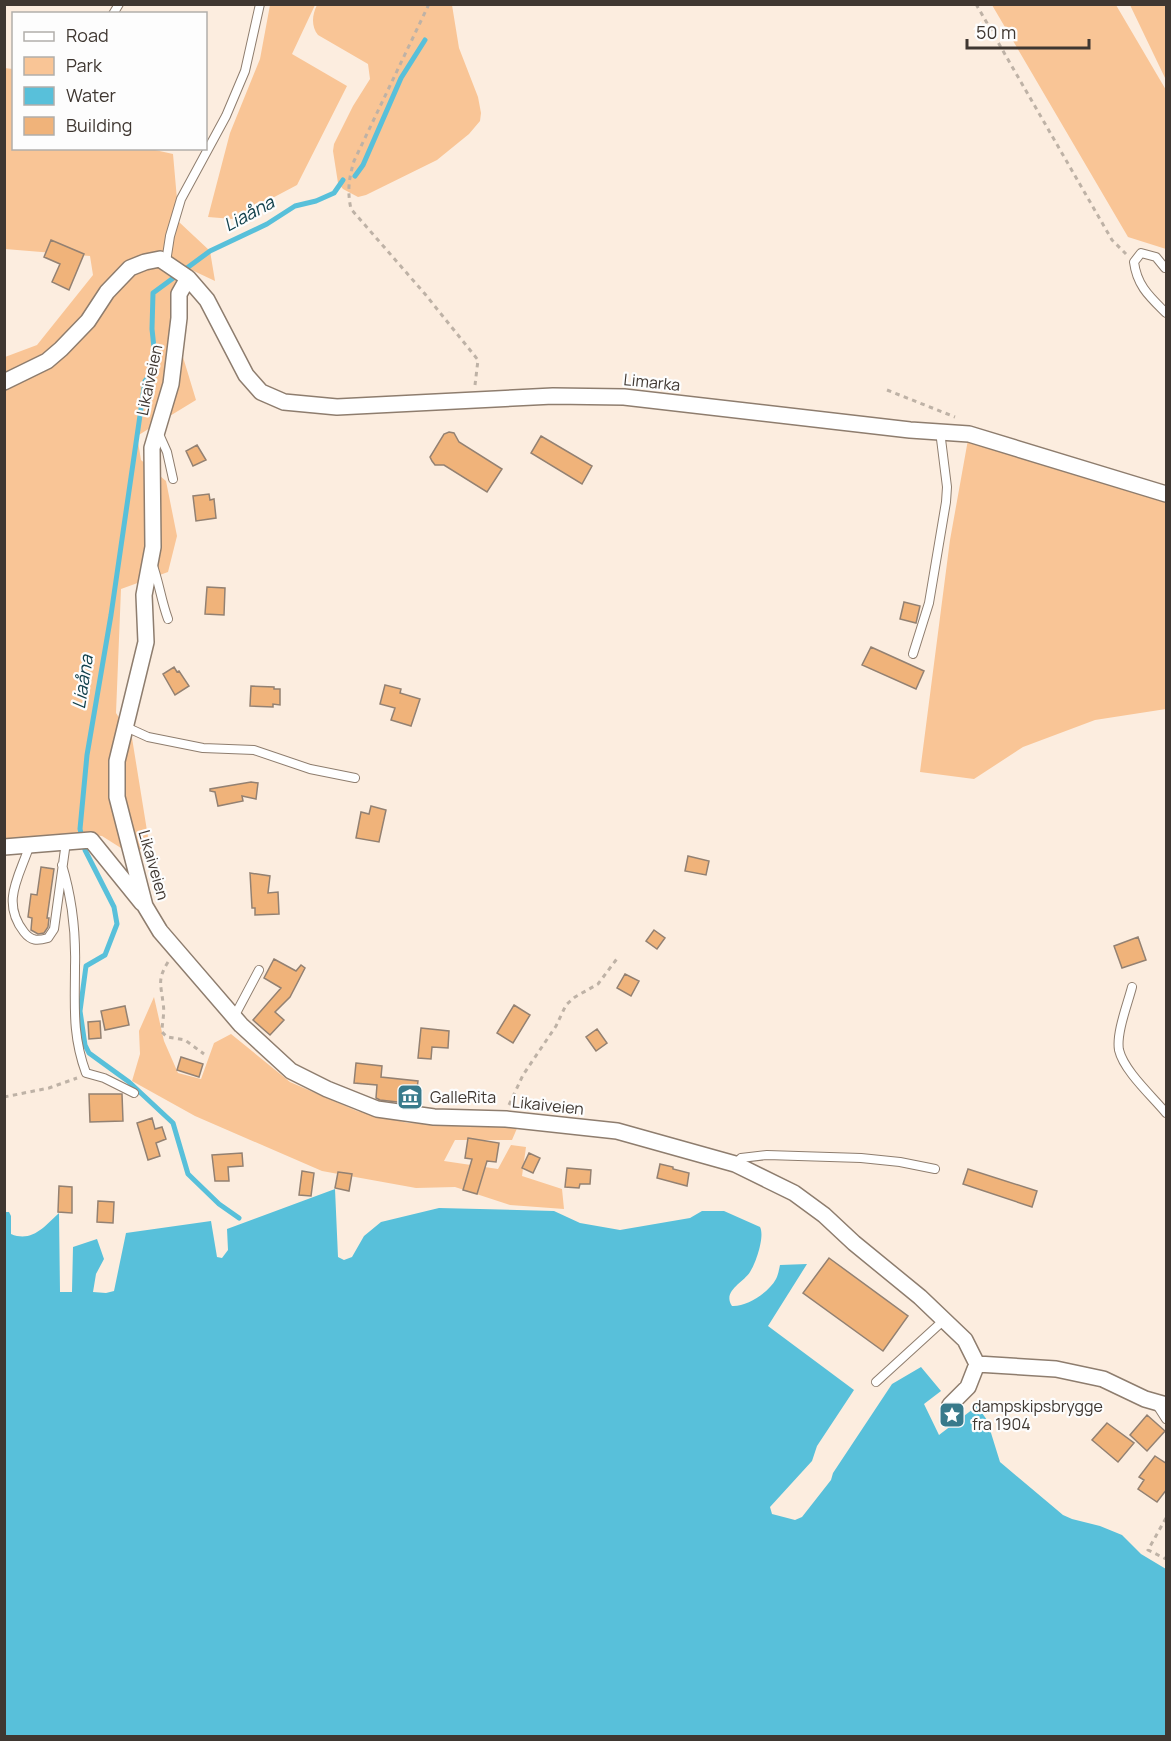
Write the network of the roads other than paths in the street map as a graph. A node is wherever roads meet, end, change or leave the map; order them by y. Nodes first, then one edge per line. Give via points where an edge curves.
1 (260, 4) edge
2 (166, 262) junction
3 (1165, 268) dead end
4 (188, 278) junction
5 (1167, 313) edge
6 (4, 382) edge
7 (157, 430) junction
8 (940, 431) junction
9 (173, 479) dead end
10 (1167, 494) edge
11 (151, 559) junction
12 (168, 619) dead end
13 (913, 654) dead end
14 (124, 726) junction
15 (355, 778) dead end
16 (66, 842) junction
17 (30, 844) junction
18 (4, 847) edge
19 (62, 866) junction
20 (145, 906) junction
21 (259, 970) dead end
22 (1132, 987) dead end
23 (234, 1017) junction
24 (134, 1093) dead end
25 (1167, 1113) edge
26 (735, 1164) junction
27 (935, 1169) dead end
28 (944, 1320) junction
29 (977, 1364) junction
30 (876, 1382) dead end
31 (1160, 1403) edge
32 (950, 1405) dead end
33 (1167, 1419) edge

1 - 2 lane via 245,71 226,116 181,199
2 - 4 street
2 - 6 street via 159,259 130,268 62,349
3 - 5 lane via 1156,257 1141,253 1134,262 1136,277
4 - 7 street, Likaiveien via 179,294 171,384
4 - 8 street, Limarka via 207,300 246,375 261,392 284,402 328,406 553,396 624,397
7 - 9 lane
7 - 11 street, Likaiveien via 152,448
8 - 10 street, Limarka via 969,434
8 - 13 lane via 946,502 929,603
11 - 12 lane
11 - 14 street, Likaiveien via 144,595 146,642
14 - 15 lane via 148,738 203,748 254,750 310,769
14 - 20 street, Likaiveien via 117,761 117,797
16 - 17 street
16 - 19 lane
16 - 20 street via 91,840
17 - 18 street
17 - 19 lane via 16,878 12,913 28,937 37,941 48,938 54,929
19 - 24 lane via 70,889 73,920 75,1035 86,1073
20 - 23 street, Likaiveien via 160,931
21 - 23 lane
22 - 25 lane via 1119,1050 1127,1067
23 - 26 street, Likaiveien via 291,1071 377,1109 617,1131
26 - 27 lane via 741,1158 767,1155 883,1159
26 - 28 street, Likaiveien via 794,1193 824,1215
28 - 29 street, Likaiveien via 965,1340
28 - 30 lane
29 - 31 street via 1056,1369 1103,1379
29 - 32 street via 968,1387
31 - 33 lane

